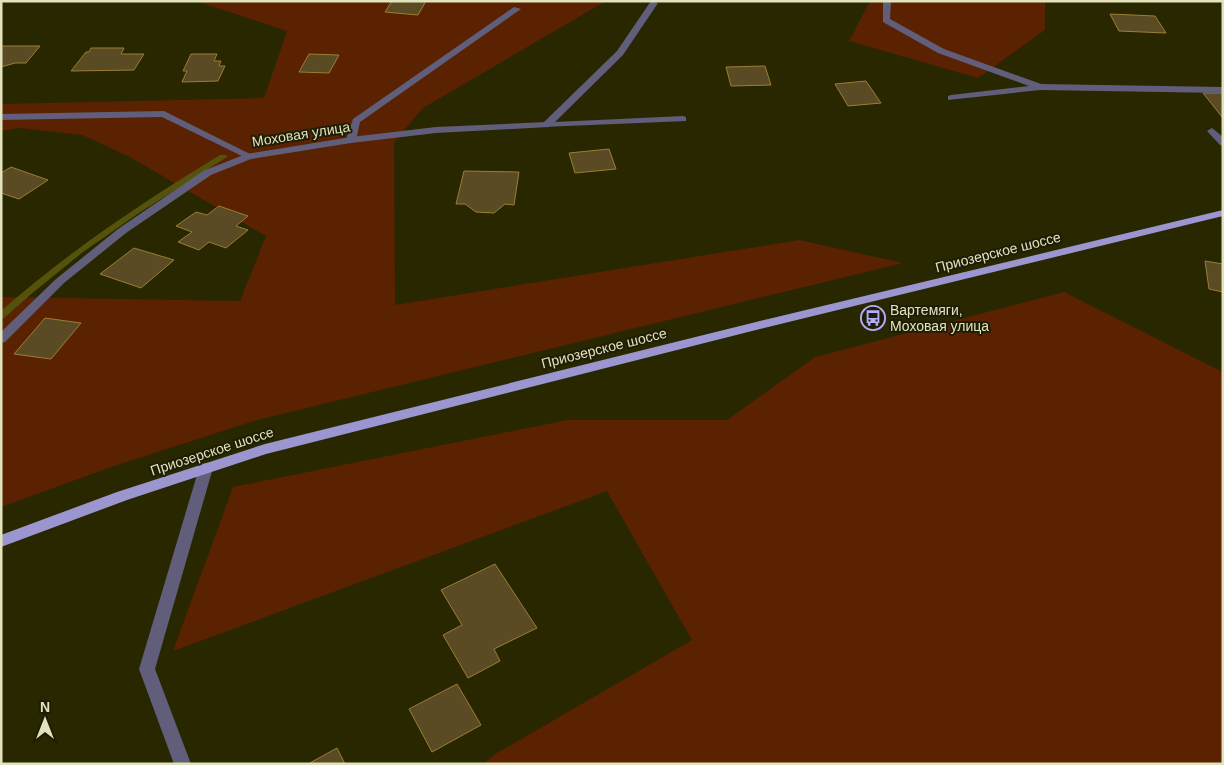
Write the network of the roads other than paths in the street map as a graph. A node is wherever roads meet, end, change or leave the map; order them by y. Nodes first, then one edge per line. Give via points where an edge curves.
1 (887, 1) edge
2 (654, 4) dead end
3 (517, 8) dead end
4 (1040, 87) junction
5 (1223, 90) edge
6 (951, 98) dead end
7 (1, 117) edge
8 (683, 119) dead end
9 (546, 126) junction
10 (1212, 132) dead end
11 (351, 140) junction
12 (1223, 143) edge
13 (249, 156) junction
14 (1223, 213) edge
15 (1, 338) edge
16 (206, 468) junction
17 (1, 541) edge
18 (182, 764) edge

1 - 4 street via 886,20 941,51
2 - 9 street via 620,53
3 - 11 street via 356,121
4 - 5 street
4 - 6 street
7 - 13 street via 164,114
8 - 9 street, Моховая улица
9 - 11 street, Моховая улица via 436,130
10 - 12 street
11 - 13 street, Моховая улица
13 - 15 street, Моховая улица via 207,173 122,230 60,281
14 - 16 main road, Приозерское шоссе via 265,448
16 - 17 main road, Приозерское шоссе
16 - 18 street via 147,669

